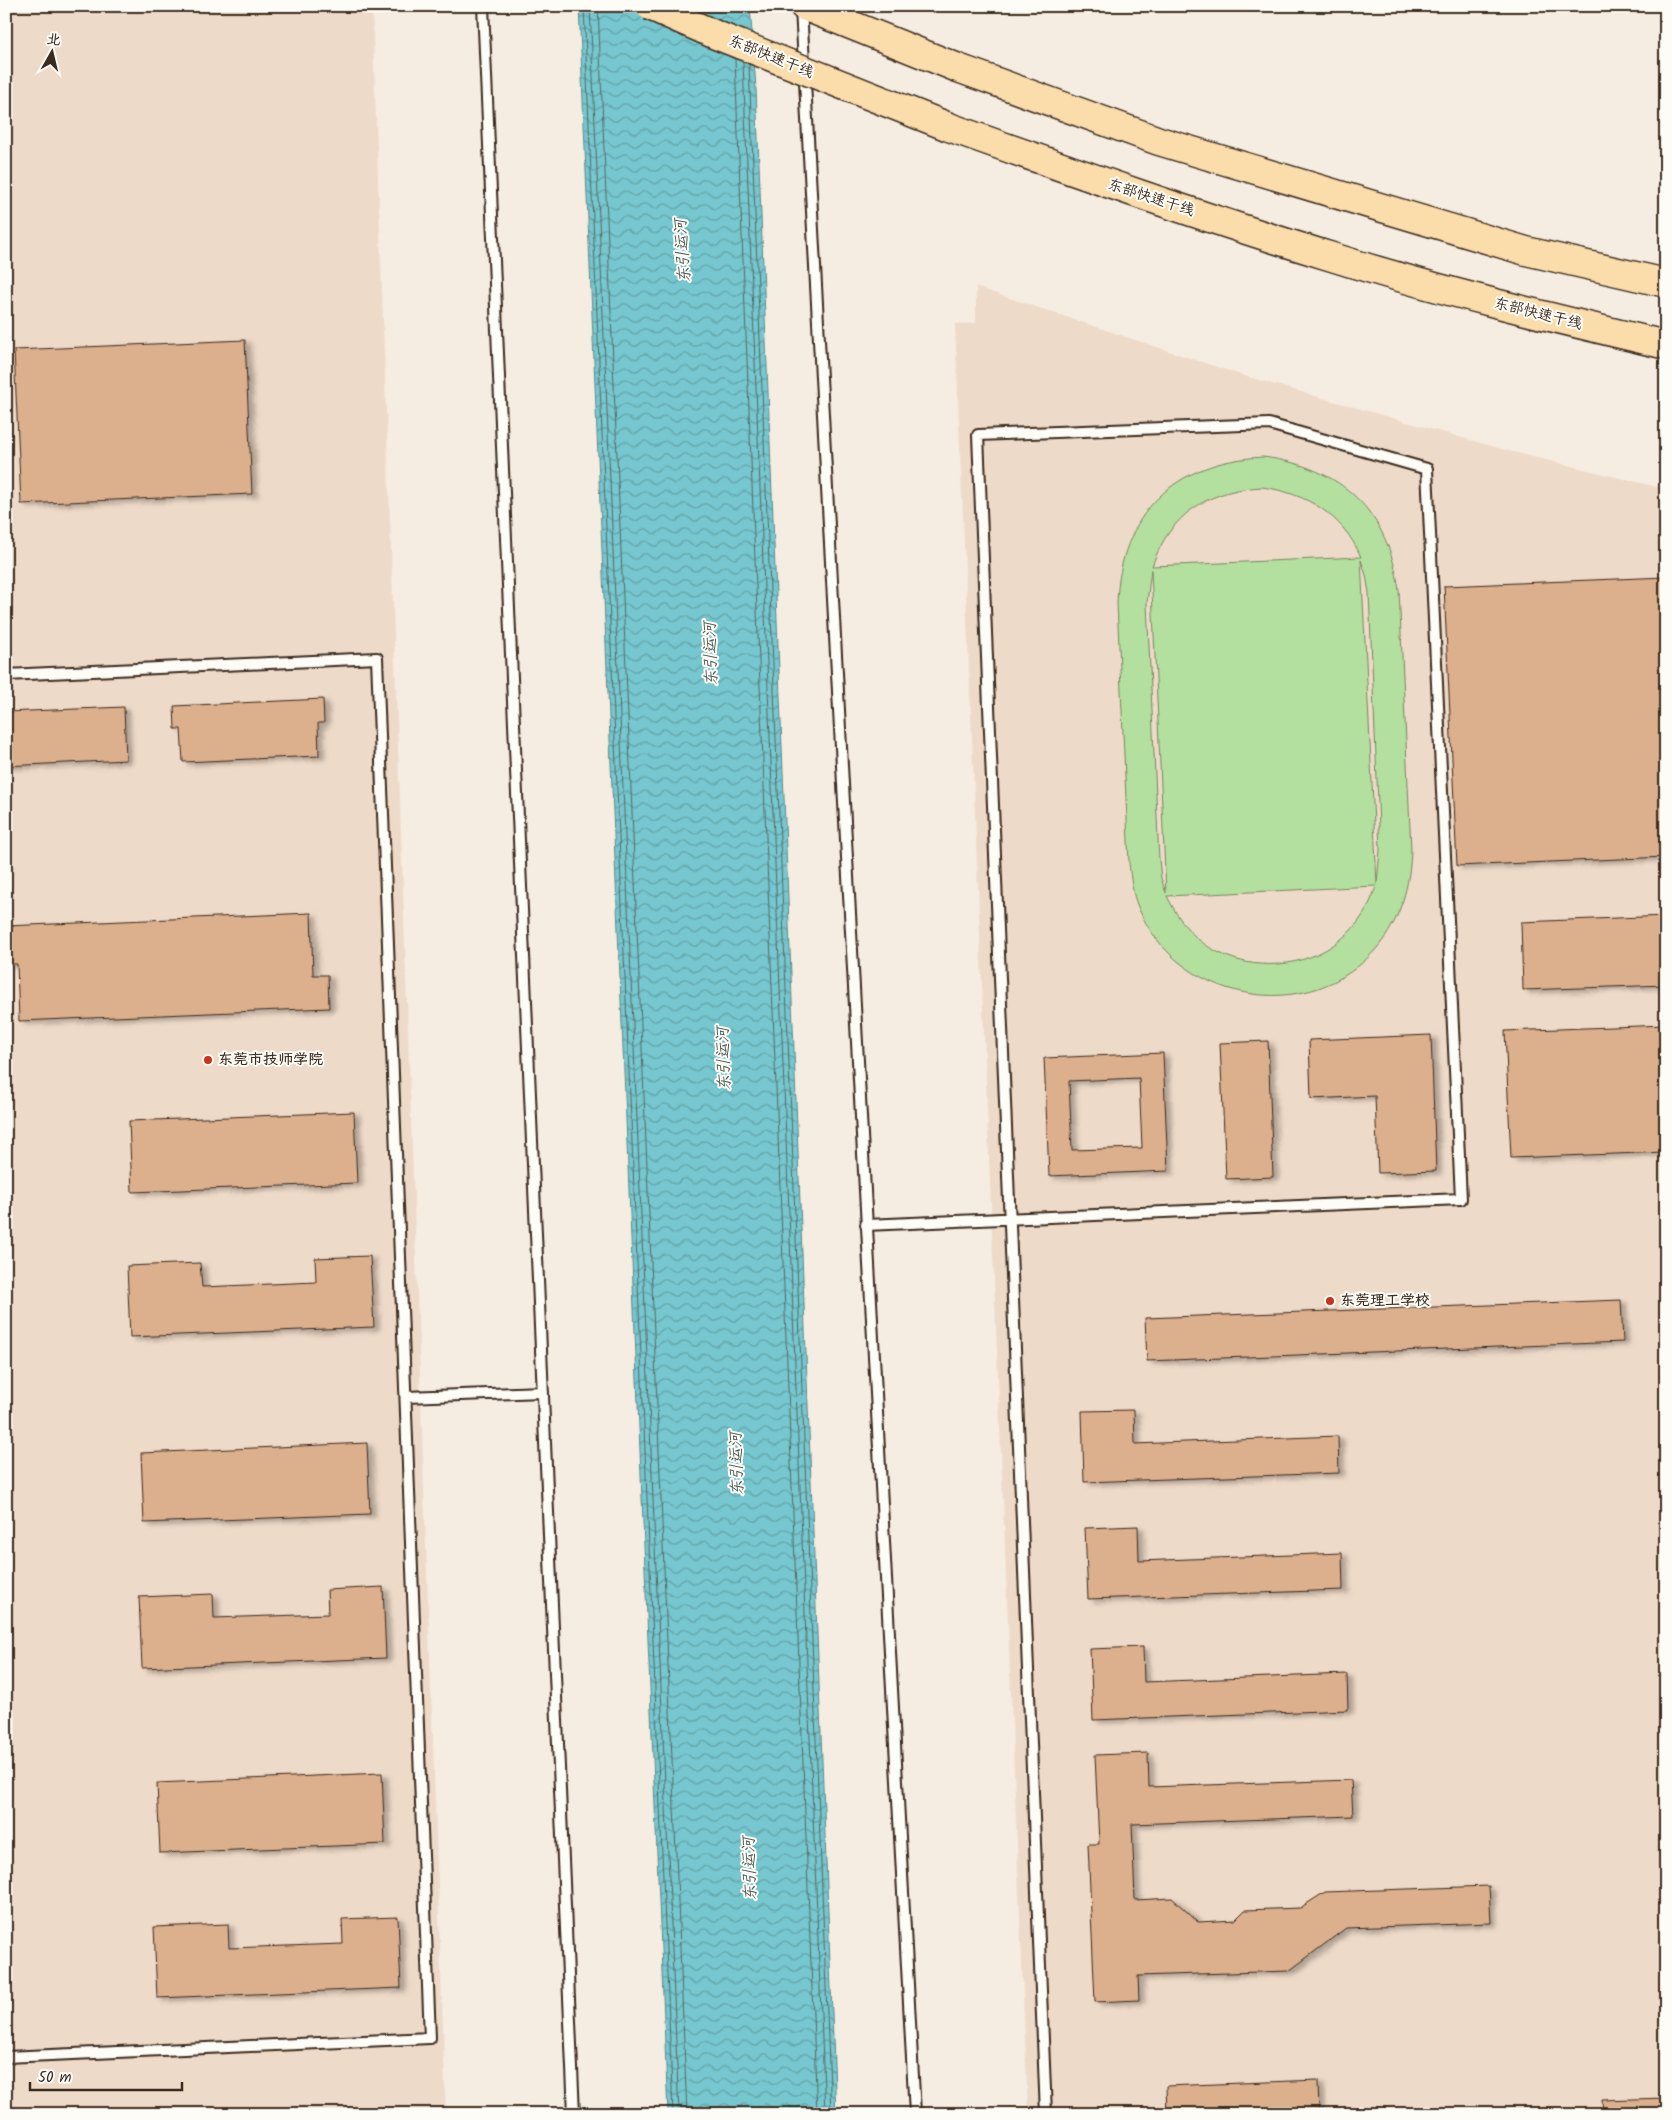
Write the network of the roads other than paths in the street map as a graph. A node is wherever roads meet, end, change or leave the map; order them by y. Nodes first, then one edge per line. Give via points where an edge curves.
1 (483, 6) edge
2 (650, 6) edge
3 (802, 6) edge
4 (1666, 283) edge
5 (1666, 345) edge
6 (6, 675) edge
7 (1010, 1219) junction
8 (866, 1225) junction
9 (543, 1392) junction
10 (406, 1397) junction
11 (6, 2057) edge
12 (574, 2114) edge
13 (915, 2114) edge
14 (1046, 2114) edge

1 - 9 lane
2 - 5 highway, 东部快速干线, bridge via 949,127 1102,182 1330,257 1536,314
3 - 4 highway via 958,68 1168,144 1526,251
3 - 8 lane
6 - 10 lane via 377,658
7 - 7 lane via 1461,1199 1427,469 1269,424 978,435
7 - 8 lane
7 - 14 lane
8 - 13 lane
9 - 10 lane
9 - 12 lane
10 - 11 lane via 430,2038

